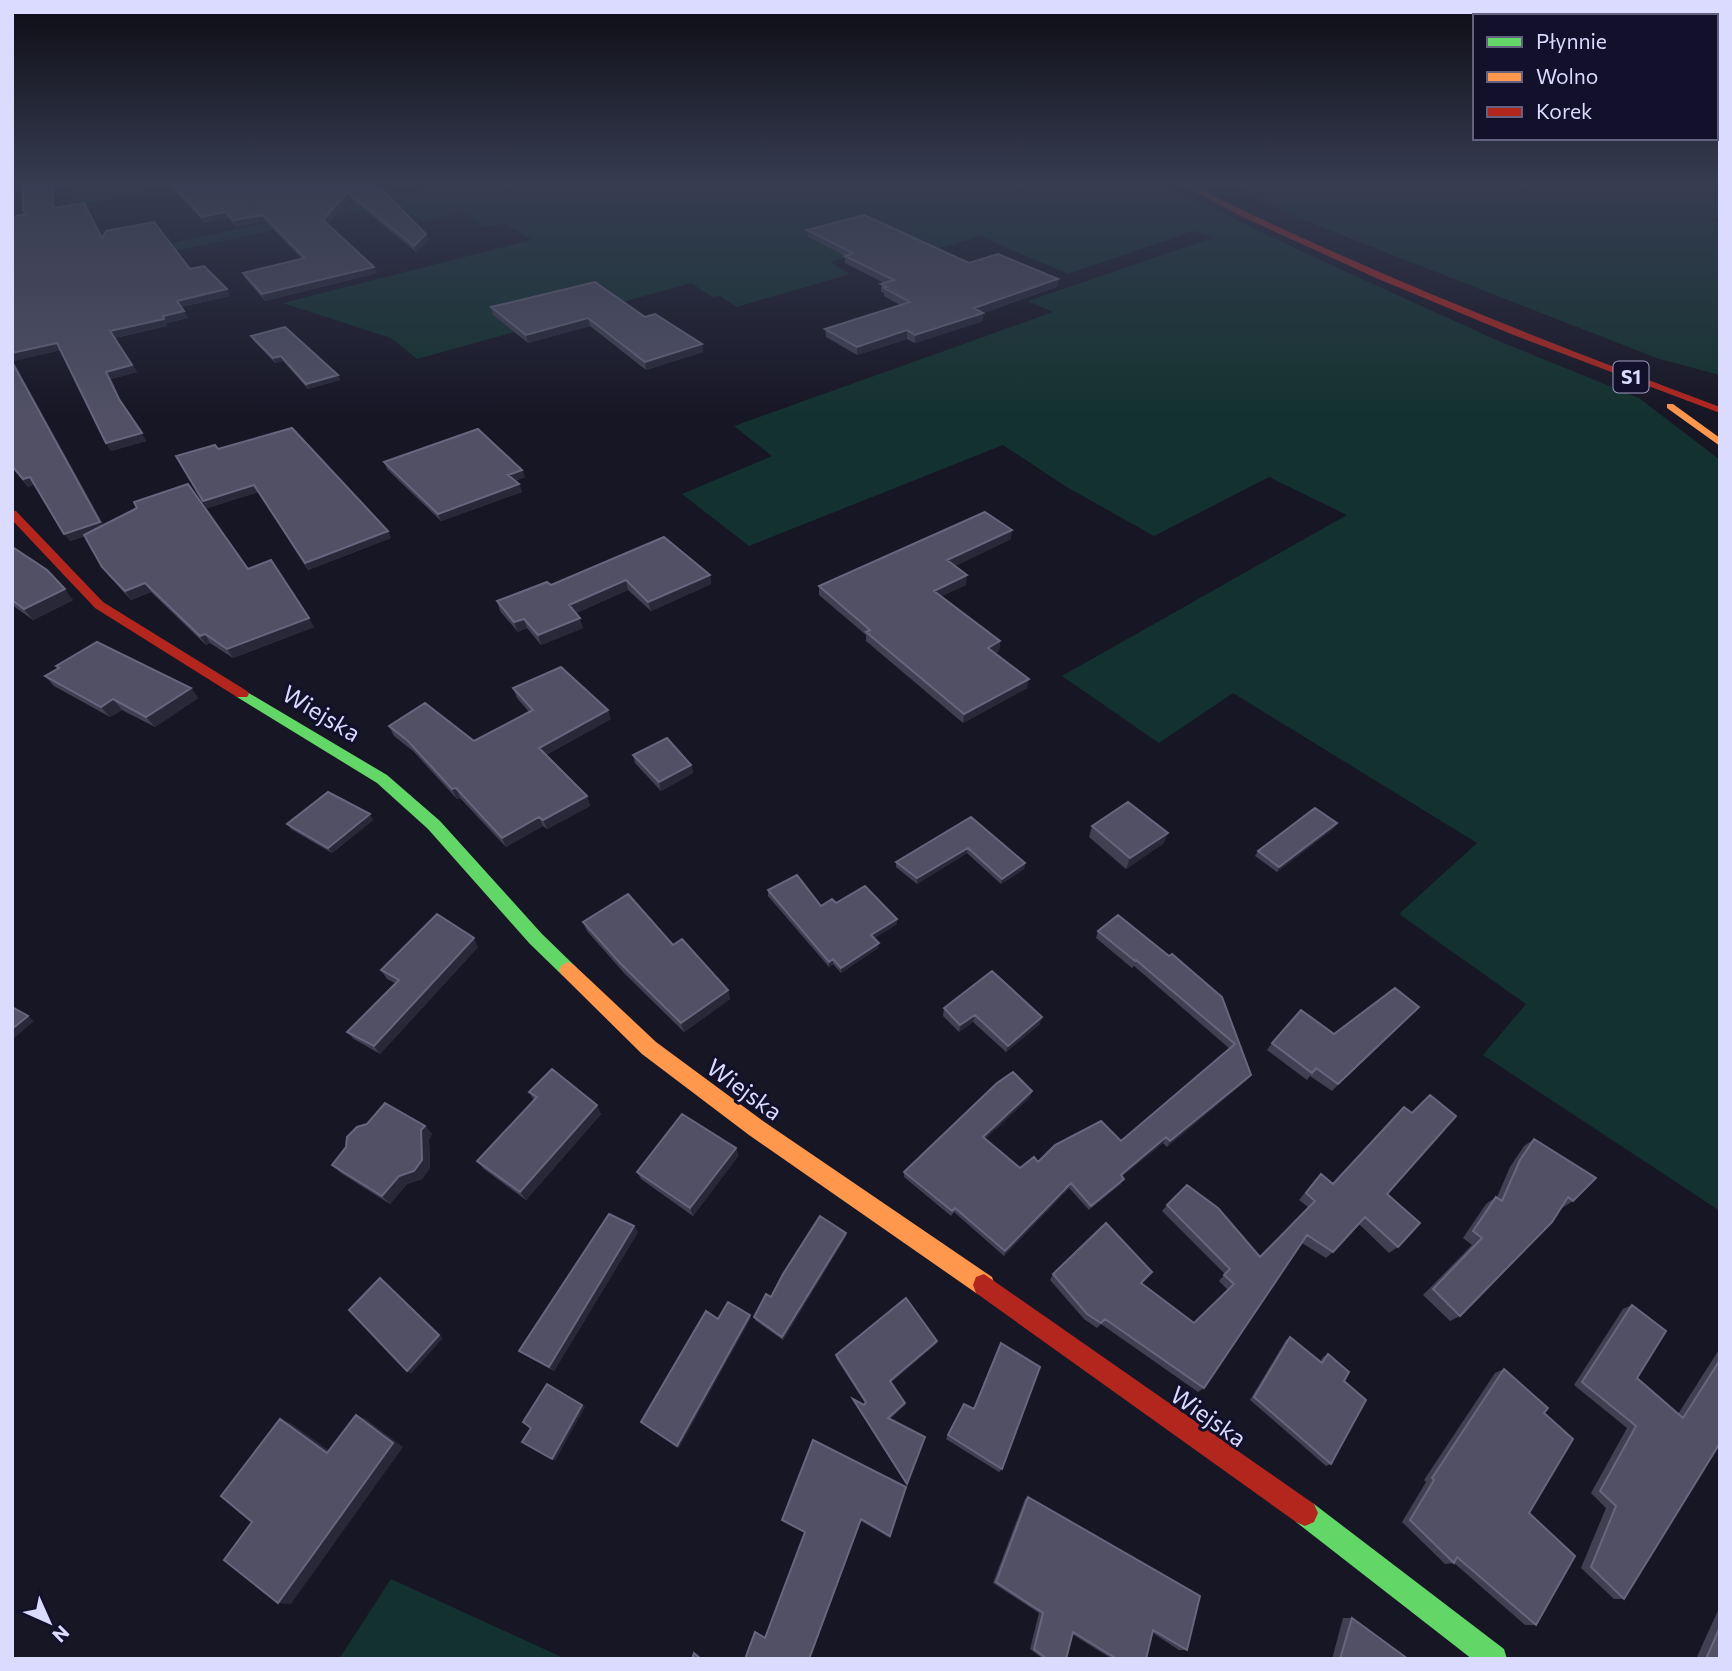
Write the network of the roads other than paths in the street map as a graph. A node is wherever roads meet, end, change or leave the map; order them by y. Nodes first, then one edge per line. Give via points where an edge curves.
1 (1342, 260) edge
2 (1371, 260) edge
3 (1542, 344) junction
4 (1598, 350) junction
5 (1624, 357) dead end
6 (1720, 395) edge
7 (1720, 410) edge
8 (1720, 443) edge
9 (12, 513) edge
10 (1494, 1659) edge

1 - 3 main road, S1
2 - 4 main road, S1
3 - 7 main road, S1
3 - 8 main road via 1658,399
4 - 5 main road
4 - 6 main road, S1
9 - 10 main road, Wiejska via 112,615 382,779 434,825 536,939 649,1048 1338,1537

